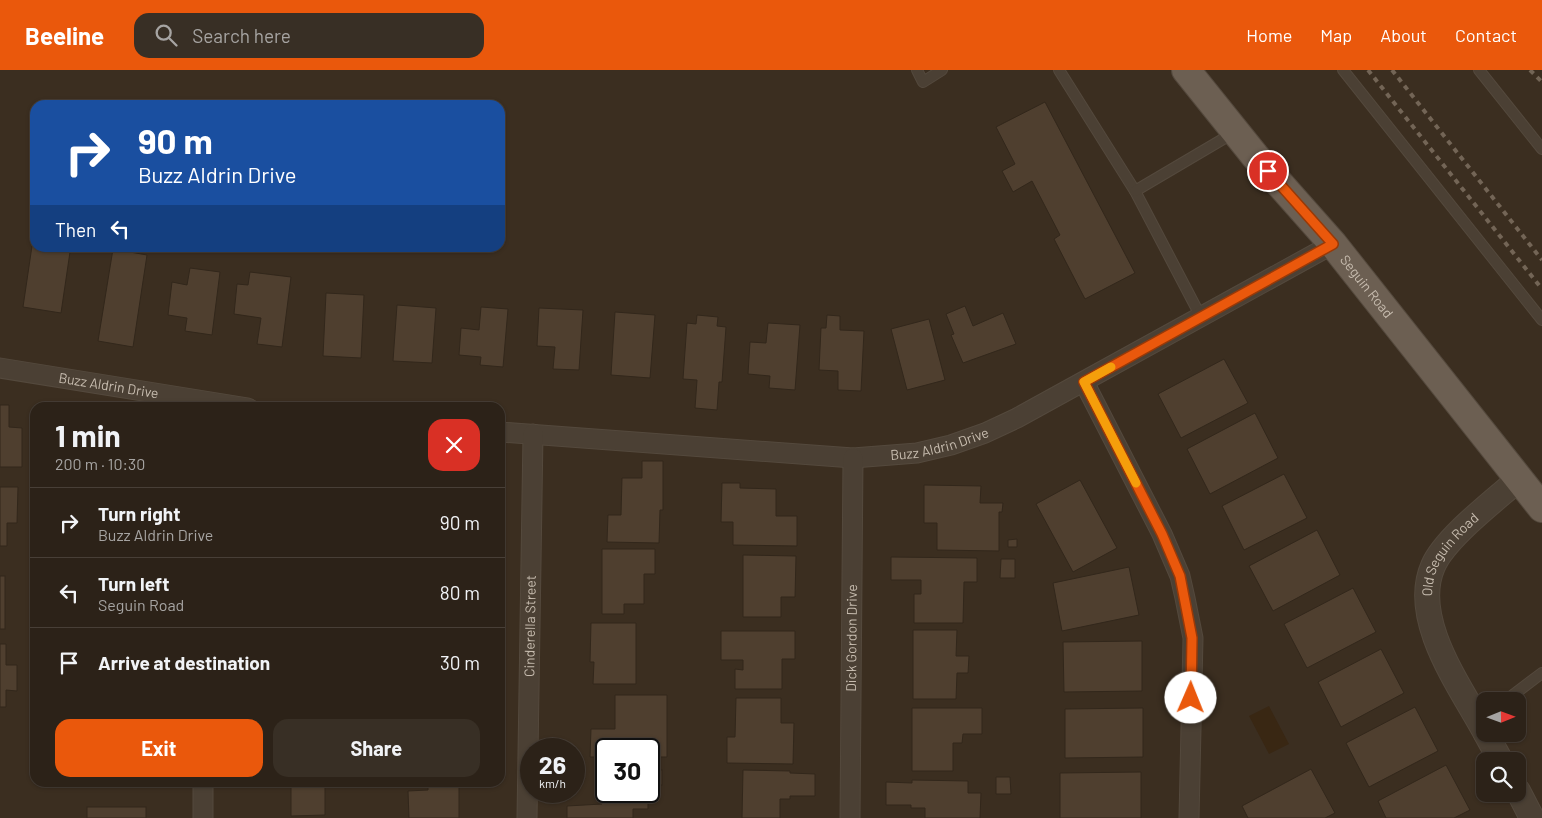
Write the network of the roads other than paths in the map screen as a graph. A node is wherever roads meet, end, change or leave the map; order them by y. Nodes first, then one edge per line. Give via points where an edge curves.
1 (917, 70) edge
2 (942, 70) edge
3 (1059, 70) edge
4 (1186, 70) edge
5 (1343, 70) edge
6 (1479, 70) edge
7 (1236, 131) junction
8 (1542, 149) edge
9 (1134, 191) junction
10 (1333, 244) junction
11 (1202, 317) junction
12 (1542, 320) edge
13 (0, 368) edge
14 (1084, 382) junction
15 (196, 402) edge
16 (505, 432) edge
17 (533, 434) junction
18 (853, 458) junction
19 (1519, 479) junction
20 (1542, 508) edge
21 (1542, 673) edge
22 (1517, 692) edge
23 (1476, 712) edge
24 (203, 787) edge
25 (1524, 802) edge
26 (203, 818) edge
27 (527, 818) edge
28 (850, 818) edge
29 (1189, 818) edge
30 (1532, 818) edge

1 - 2 lane via 923,82
3 - 9 lane
4 - 7 main road, Seguin Road
5 - 12 lane
6 - 8 lane
7 - 9 lane
7 - 10 main road, Seguin Road
9 - 11 lane
10 - 11 street, Buzz Aldrin Drive
10 - 19 main road, Seguin Road
11 - 14 street, Buzz Aldrin Drive
13 - 15 street, Buzz Aldrin Drive
14 - 18 street, Buzz Aldrin Drive via 1017,418 952,445 917,453
14 - 29 street via 1180,576 1192,638
16 - 17 street, Buzz Aldrin Drive
17 - 18 street, Buzz Aldrin Drive
17 - 27 street, Cinderella Street
18 - 28 street, Dick Gordon Drive
19 - 20 main road, Seguin Road
19 - 23 street, Old Seguin Road via 1452,540 1433,566 1427,594 1434,638
21 - 22 lane
24 - 26 street
25 - 30 street

